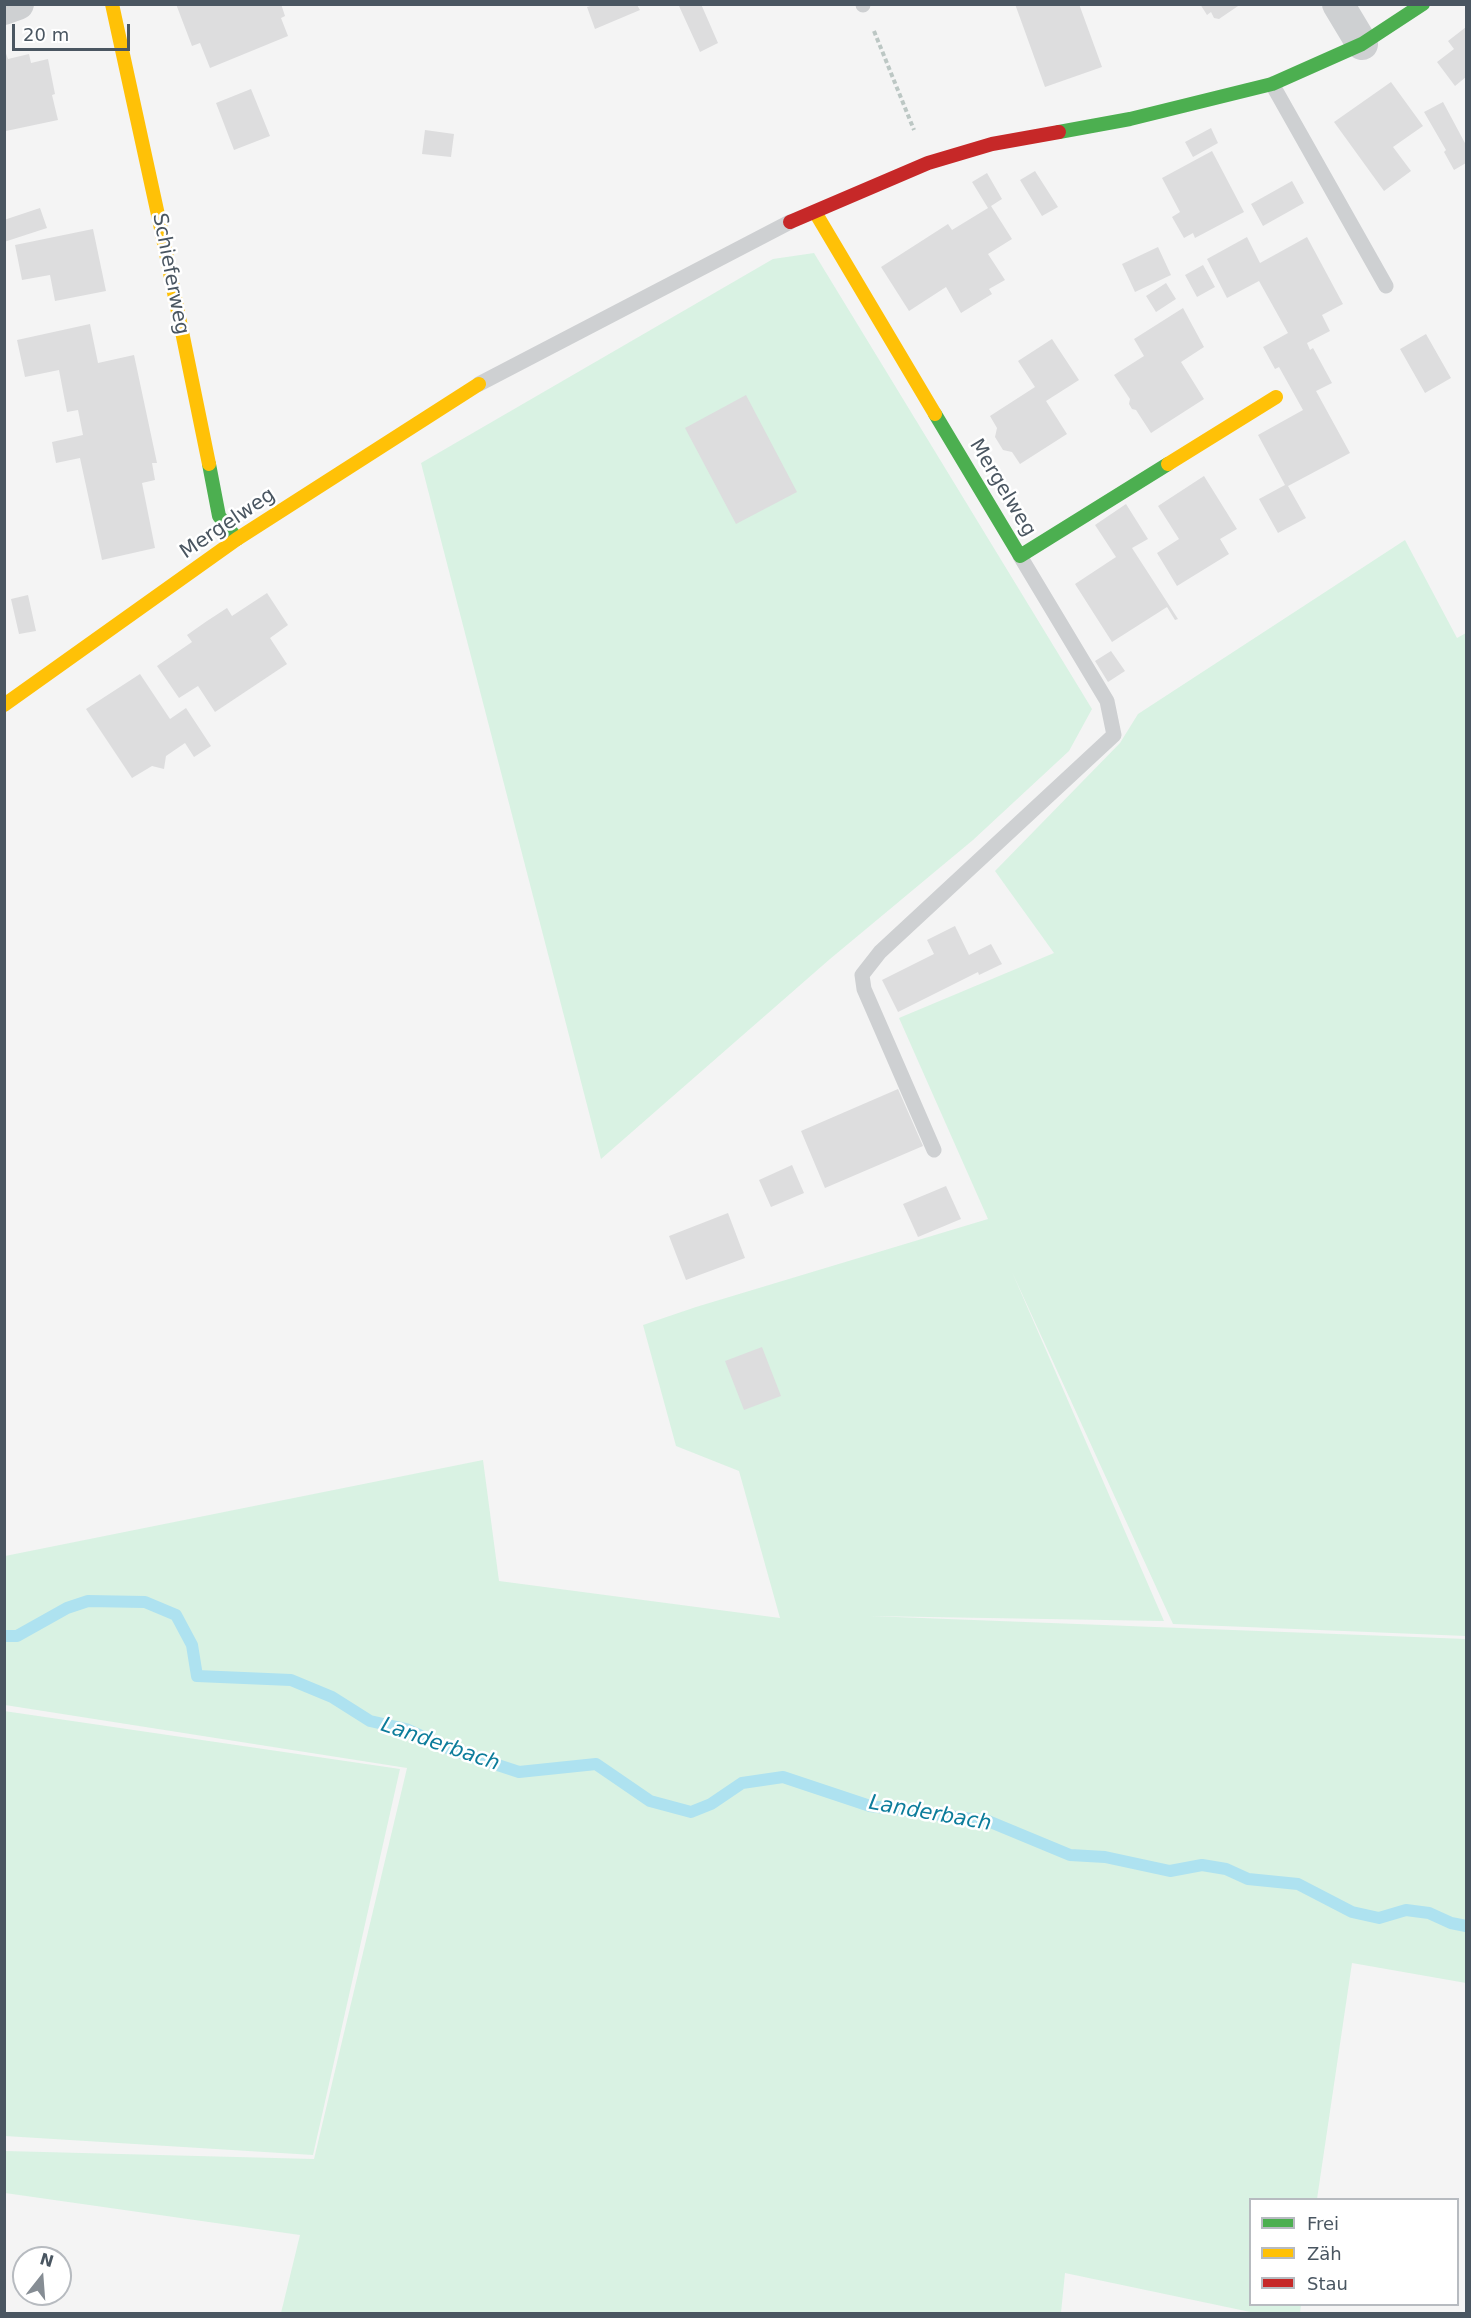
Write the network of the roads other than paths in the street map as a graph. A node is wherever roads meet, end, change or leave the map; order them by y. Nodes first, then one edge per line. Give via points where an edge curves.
1 (18, 4) edge
2 (112, 4) edge
3 (1338, 4) edge
4 (1423, 4) edge
5 (4, 9) edge
6 (1362, 44) junction
7 (1272, 84) junction
8 (815, 212) junction
9 (790, 222) joint
10 (1386, 286) dead end
11 (479, 384) joint
12 (1276, 397) dead end
13 (237, 539) junction
14 (1020, 556) junction
15 (4, 705) edge
16 (934, 1150) dead end

1 - 5 street
2 - 13 street, Schieferweg via 219,516
3 - 6 street
4 - 6 street
6 - 7 street
7 - 8 street via 1130,119 992,144 927,163
7 - 10 lane
8 - 9 street
8 - 14 street, Mergelweg
9 - 11 lane
11 - 13 street, Mergelweg
12 - 14 street, Mergelweg
13 - 15 street, Mergelweg
14 - 16 lane via 1107,701 1114,735 880,952 862,975 864,989

